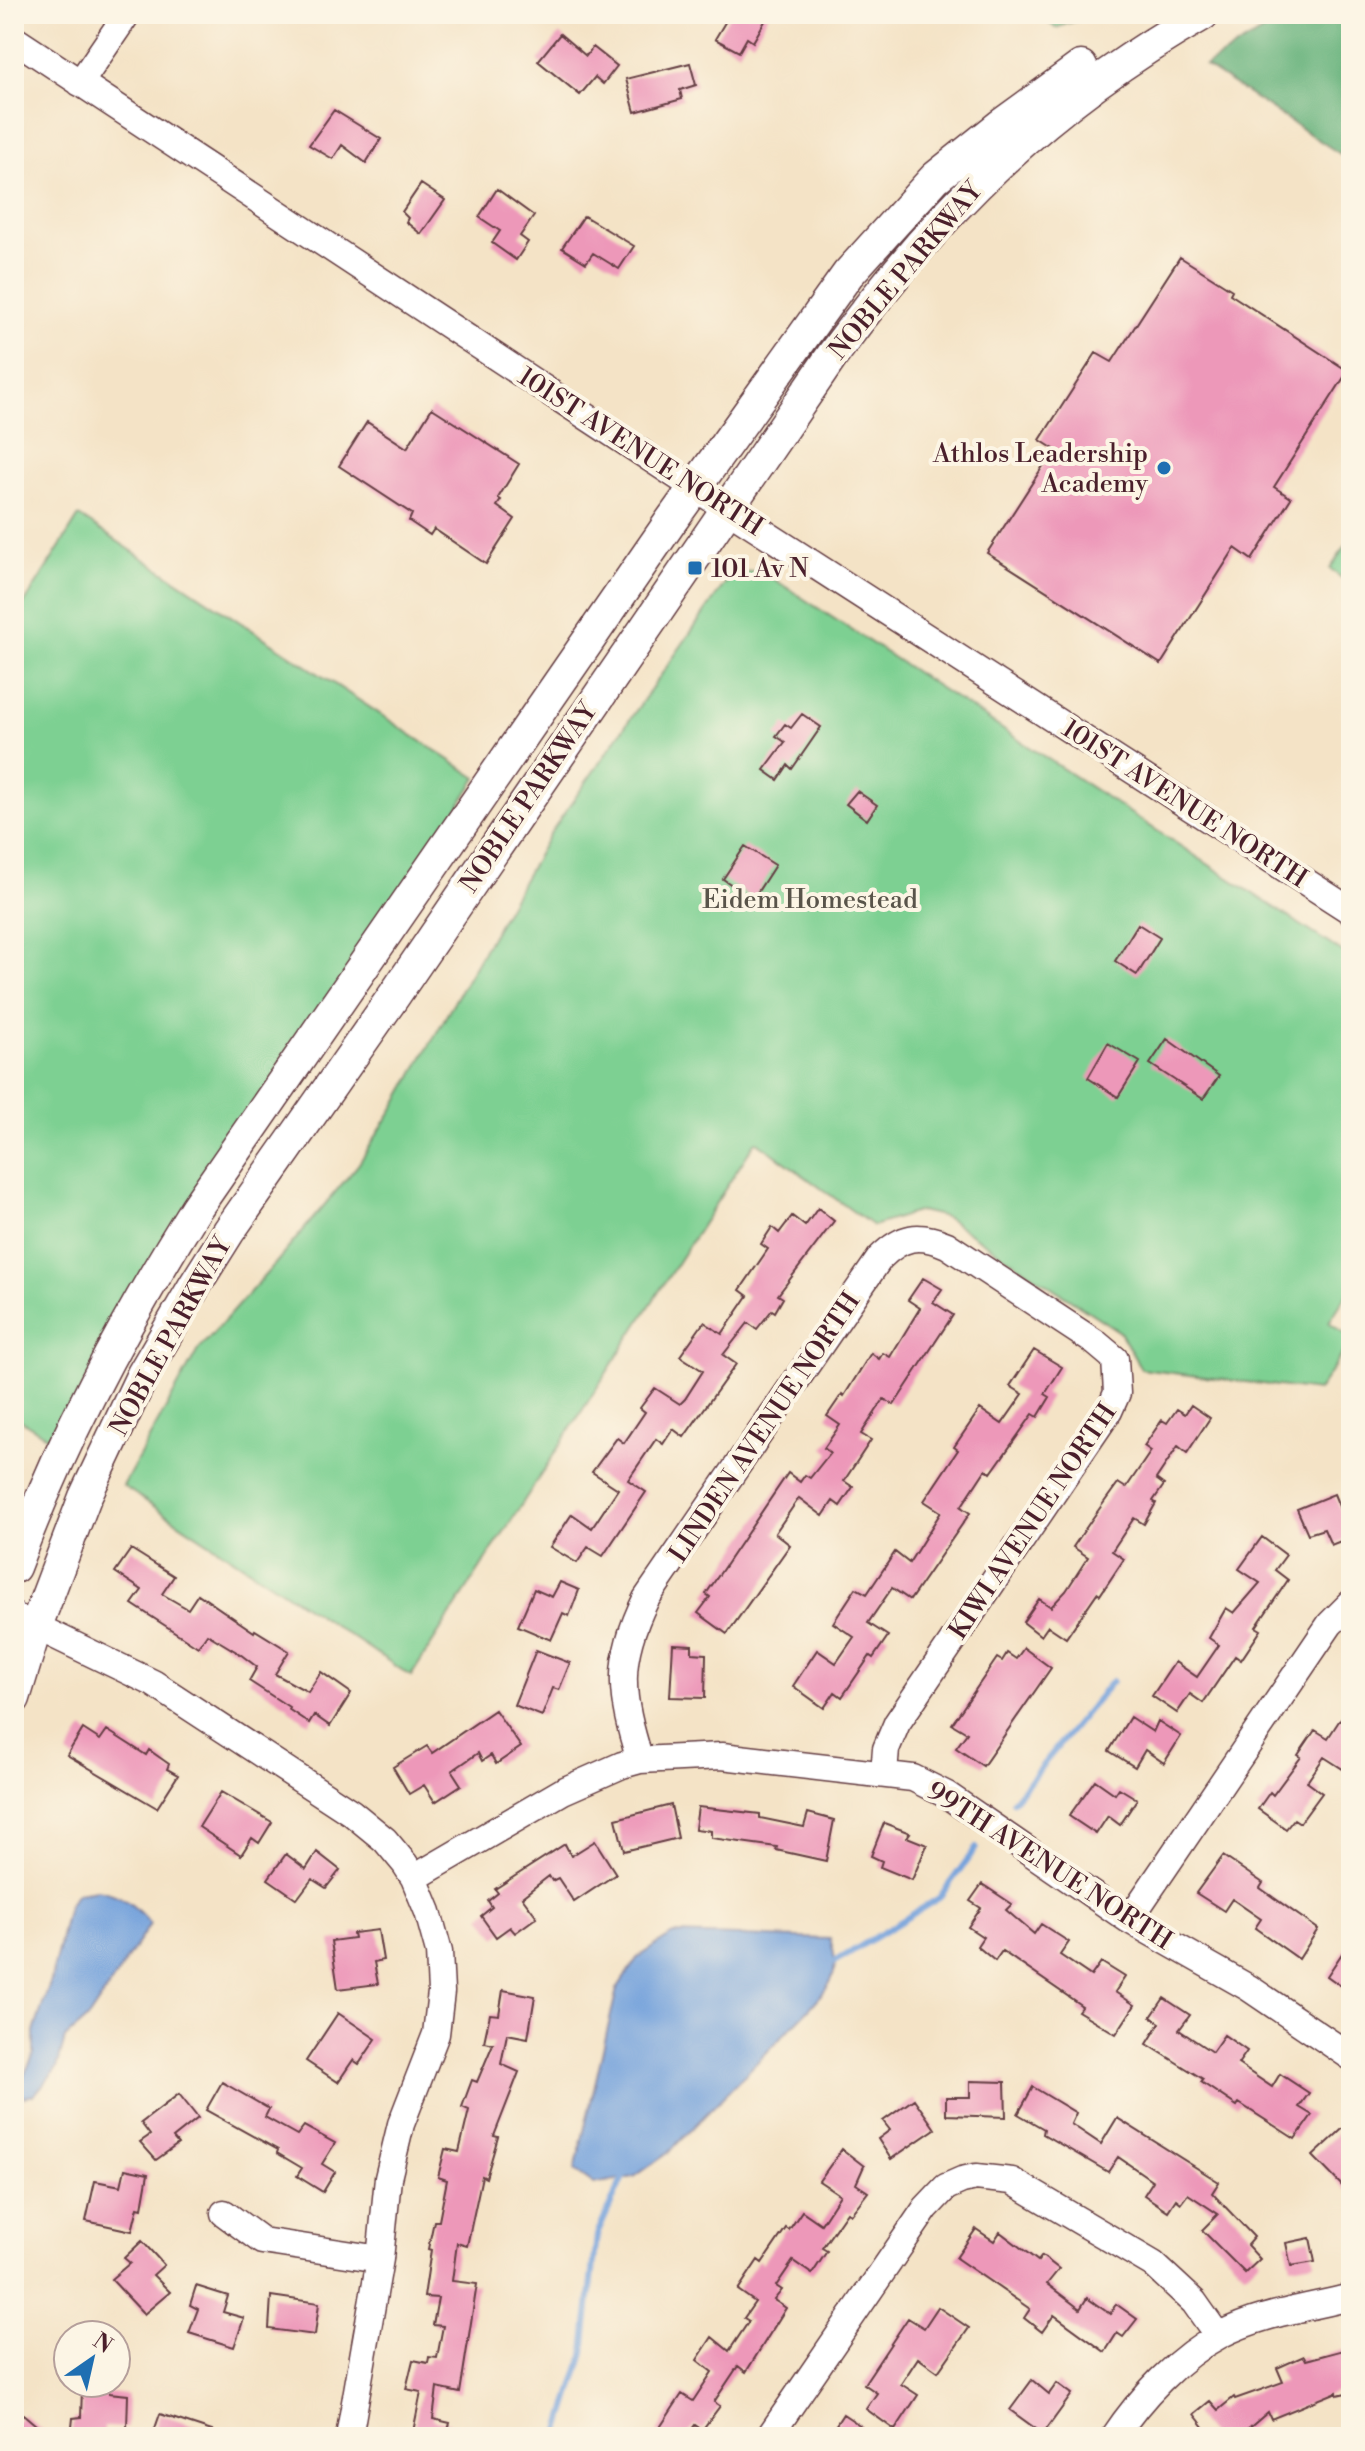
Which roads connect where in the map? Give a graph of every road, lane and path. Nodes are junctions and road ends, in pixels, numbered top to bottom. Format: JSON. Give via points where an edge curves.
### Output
{"nodes":[{"id":1,"x":127,"y":14,"type":"edge"},
{"id":2,"x":1174,"y":14,"type":"edge"},
{"id":3,"x":1203,"y":14,"type":"edge"},
{"id":4,"x":14,"y":39,"type":"edge"},
{"id":5,"x":80,"y":83,"type":"junction"},
{"id":6,"x":695,"y":488,"type":"junction"},
{"id":7,"x":727,"y":508,"type":"junction"},
{"id":8,"x":1351,"y":911,"type":"edge"},
{"id":9,"x":1028,"y":1298,"type":"joint"},
{"id":10,"x":14,"y":1567,"type":"edge"},
{"id":11,"x":1351,"y":1603,"type":"edge"},
{"id":12,"x":25,"y":1621,"type":"edge"},
{"id":13,"x":14,"y":1698,"type":"edge"},
{"id":14,"x":640,"y":1760,"type":"junction"},
{"id":15,"x":884,"y":1773,"type":"junction"},
{"id":16,"x":414,"y":1878,"type":"junction"},
{"id":17,"x":1129,"y":1920,"type":"junction"},
{"id":18,"x":1351,"y":2057,"type":"edge"},
{"id":19,"x":224,"y":2213,"type":"dead end"},
{"id":20,"x":380,"y":2259,"type":"junction"},
{"id":21,"x":1351,"y":2297,"type":"edge"},
{"id":22,"x":1218,"y":2336,"type":"junction"},
{"id":23,"x":349,"y":2437,"type":"edge"},
{"id":24,"x":769,"y":2437,"type":"edge"},
{"id":25,"x":1114,"y":2437,"type":"edge"}],
"edges":[{"from":1,"to":5,"type":"street"},
{"from":2,"to":6,"type":"main road","name":"NOBLE PARKWAY","via":[[1076,70],[935,178],[848,274]]},
{"from":3,"to":7,"type":"main road","name":"NOBLE PARKWAY","via":[[1091,85],[986,173],[863,312]]},
{"from":4,"to":5,"type":"street","name":"101ST AVENUE NORTH"},
{"from":5,"to":6,"type":"street","name":"101ST AVENUE NORTH"},
{"from":6,"to":7,"type":"street","name":"101ST AVENUE NORTH"},
{"from":6,"to":10,"type":"main road","name":"NOBLE PARKWAY","via":[[196,1208],[96,1379]]},
{"from":7,"to":8,"type":"street","name":"101ST AVENUE NORTH"},
{"from":7,"to":12,"type":"main road","name":"NOBLE PARKWAY","via":[[195,1285],[143,1374]]},
{"from":9,"to":14,"type":"street","name":"LINDEN AVENUE NORTH","via":[[929,1238],[893,1244],[880,1258],[634,1622],[622,1674]]},
{"from":9,"to":15,"type":"street","name":"KIWI AVENUE NORTH","via":[[1115,1359],[1117,1393],[897,1723],[886,1749]]},
{"from":11,"to":17,"type":"street","via":[[1330,1624]]},
{"from":12,"to":13,"type":"main road","name":"NOBLE PARKWAY"},
{"from":12,"to":16,"type":"street","via":[[153,1683],[318,1790],[385,1840]]},
{"from":14,"to":15,"type":"street","name":"99TH AVENUE NORTH","via":[[722,1756]]},
{"from":14,"to":16,"type":"street","name":"99TH AVENUE NORTH","via":[[563,1791]]},
{"from":15,"to":17,"type":"street","name":"99TH AVENUE NORTH","via":[[932,1786]]},
{"from":16,"to":20,"type":"street","via":[[439,1952],[441,1992],[436,2034],[401,2124],[388,2178]]},
{"from":17,"to":18,"type":"street","name":"99TH AVENUE NORTH","via":[[1237,1981]]},
{"from":19,"to":20,"type":"street","via":[[262,2241]]},
{"from":20,"to":23,"type":"street"},
{"from":21,"to":22,"type":"street","via":[[1248,2323]]},
{"from":22,"to":24,"type":"street","via":[[1194,2302],[1153,2264],[1012,2181],[962,2180],[946,2187],[926,2208]]},
{"from":22,"to":25,"type":"street","via":[[1148,2392]]}]}
